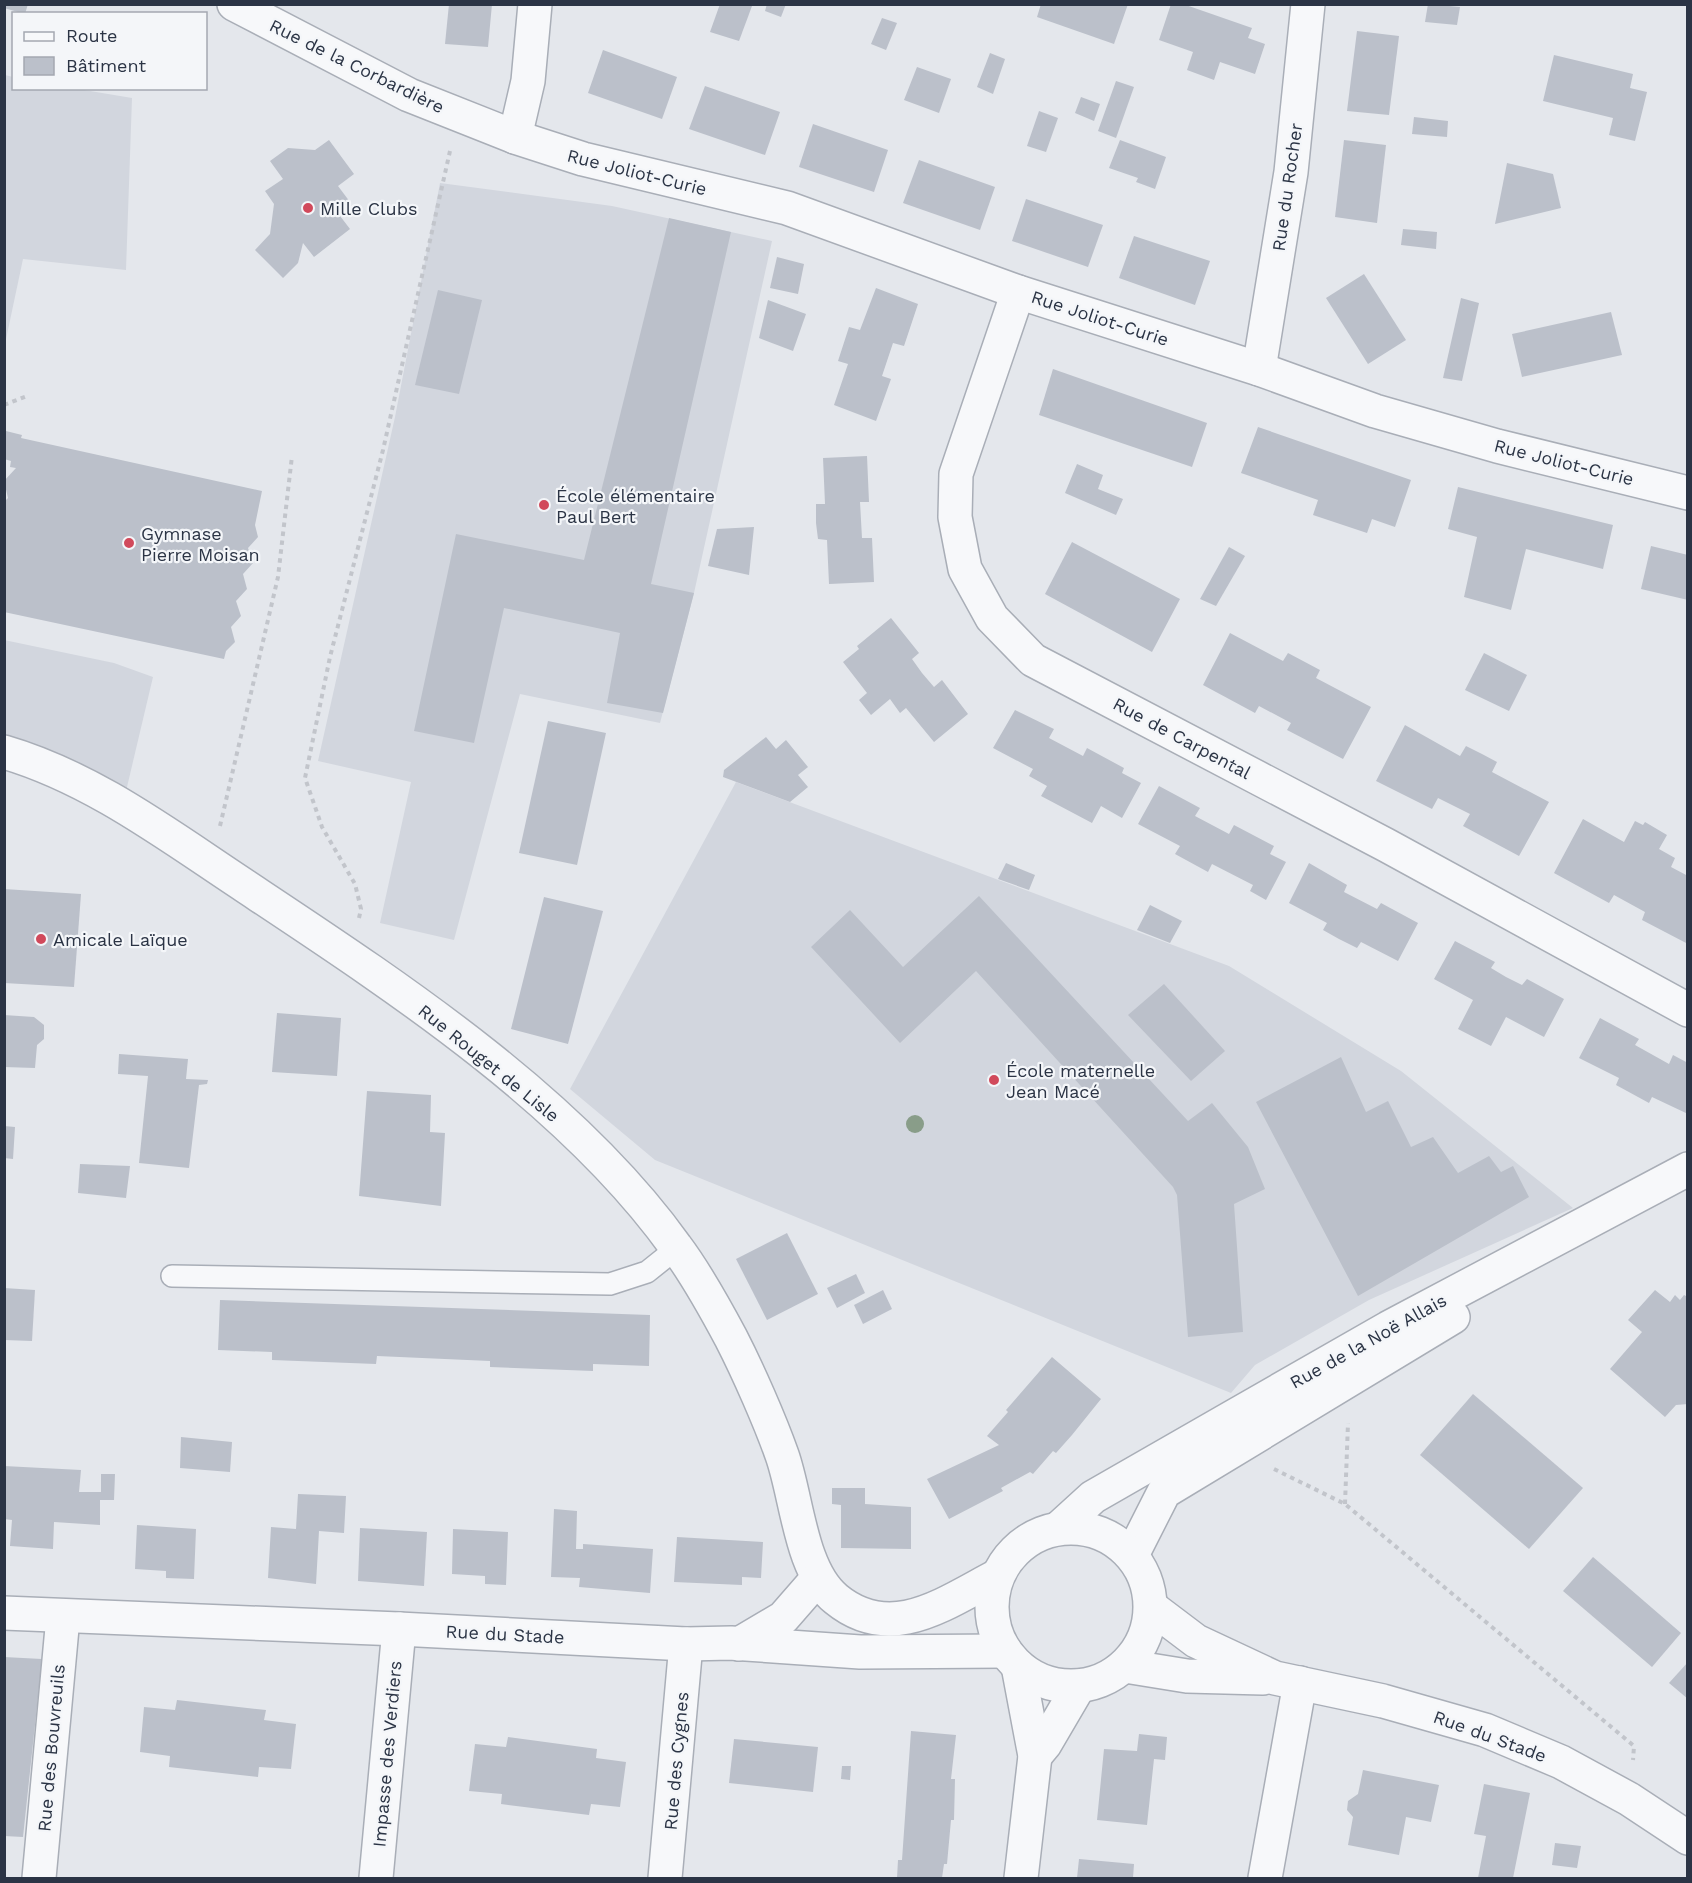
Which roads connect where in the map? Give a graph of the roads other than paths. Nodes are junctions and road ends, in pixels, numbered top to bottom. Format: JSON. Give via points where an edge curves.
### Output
{"nodes":[{"id":1,"x":234,"y":4,"type":"edge"},
{"id":2,"x":535,"y":4,"type":"edge"},
{"id":3,"x":1308,"y":4,"type":"edge"},
{"id":4,"x":515,"y":137,"type":"junction"},
{"id":5,"x":1018,"y":292,"type":"junction"},
{"id":6,"x":1259,"y":369,"type":"junction"},
{"id":7,"x":1688,"y":493,"type":"edge"},
{"id":8,"x":4,"y":752,"type":"edge"},
{"id":9,"x":1687,"y":1009,"type":"edge"},
{"id":10,"x":1688,"y":1169,"type":"edge"},
{"id":11,"x":1688,"y":1175,"type":"edge"},
{"id":12,"x":677,"y":1248,"type":"junction"},
{"id":13,"x":172,"y":1276,"type":"dead end"},
{"id":14,"x":1059,"y":1528,"type":"junction"},
{"id":15,"x":1132,"y":1556,"type":"junction"},
{"id":16,"x":998,"y":1576,"type":"junction"},
{"id":17,"x":817,"y":1579,"type":"junction"},
{"id":18,"x":1151,"y":1607,"type":"junction"},
{"id":19,"x":4,"y":1613,"type":"edge"},
{"id":20,"x":63,"y":1617,"type":"junction"},
{"id":21,"x":399,"y":1629,"type":"junction"},
{"id":22,"x":686,"y":1644,"type":"junction"},
{"id":23,"x":739,"y":1644,"type":"junction"},
{"id":24,"x":1011,"y":1658,"type":"junction"},
{"id":25,"x":1125,"y":1666,"type":"junction"},
{"id":26,"x":1288,"y":1681,"type":"junction"},
{"id":27,"x":1078,"y":1686,"type":"junction"},
{"id":28,"x":1035,"y":1756,"type":"junction"},
{"id":29,"x":1688,"y":1838,"type":"edge"},
{"id":30,"x":39,"y":1878,"type":"edge"},
{"id":31,"x":375,"y":1878,"type":"edge"},
{"id":32,"x":665,"y":1878,"type":"edge"},
{"id":33,"x":1021,"y":1878,"type":"edge"},
{"id":34,"x":1265,"y":1878,"type":"edge"}],
"edges":[{"from":1,"to":4,"type":"street","name":"Rue de la Corbardière","via":[[409,95]]},
{"from":2,"to":4,"type":"street","via":[[528,81]]},
{"from":3,"to":6,"type":"street","name":"Rue du Rocher","via":[[1291,172]]},
{"from":4,"to":5,"type":"street","name":"Rue Joliot-Curie","via":[[583,159],[787,208]]},
{"from":5,"to":6,"type":"street","name":"Rue Joliot-Curie"},
{"from":5,"to":9,"type":"street","name":"Rue de Carpental","via":[[956,474],[955,517],[965,568],[992,618],[1032,660],[1386,845]]},
{"from":6,"to":7,"type":"street","name":"Rue Joliot-Curie","via":[[1375,411]]},
{"from":8,"to":12,"type":"street","name":"Rue Rouget de Lisle","via":[[91,788],[352,957],[528,1090],[608,1166]]},
{"from":10,"to":14,"type":"street","name":"Rue de la Noë Allais","via":[[1388,1328],[1239,1413],[1093,1497]]},
{"from":11,"to":15,"type":"street","name":"Rue de la Noë Allais","via":[[1164,1492]]},
{"from":12,"to":13,"type":"lane","via":[[647,1272],[610,1284]]},
{"from":12,"to":17,"type":"street","name":"Rue Rouget de Lisle","via":[[732,1341],[782,1455]]},
{"from":14,"to":15,"type":"street","via":[[1086,1529],[1111,1538]]},
{"from":14,"to":16,"type":"street","via":[[1026,1542],[1012,1554]]},
{"from":15,"to":18,"type":"street","via":[[1142,1571]]},
{"from":16,"to":17,"type":"street","name":"Rue Rouget de Lisle","via":[[929,1611],[897,1621],[869,1618],[836,1599]]},
{"from":16,"to":24,"type":"street","via":[[992,1602],[994,1628]]},
{"from":17,"to":23,"type":"street","via":[[783,1618]]},
{"from":18,"to":25,"type":"street","via":[[1139,1649]]},
{"from":18,"to":26,"type":"street","name":"Rue du Stade","via":[[1196,1641]]},
{"from":19,"to":20,"type":"street","name":"Rue du Stade"},
{"from":20,"to":21,"type":"street","name":"Rue du Stade"},
{"from":20,"to":30,"type":"street","name":"Rue des Bouvreuils"},
{"from":21,"to":22,"type":"street","name":"Rue du Stade"},
{"from":21,"to":31,"type":"street","name":"Impasse des Verdiers"},
{"from":22,"to":23,"type":"street","name":"Rue du Stade"},
{"from":22,"to":32,"type":"street","name":"Rue des Cygnes"},
{"from":23,"to":24,"type":"street","name":"Rue du Stade"},
{"from":24,"to":27,"type":"street","via":[[1036,1678]]},
{"from":24,"to":28,"type":"street"},
{"from":25,"to":26,"type":"street","name":"Rue du Stade","via":[[1187,1676]]},
{"from":25,"to":27,"type":"street","via":[[1103,1680]]},
{"from":26,"to":29,"type":"street","name":"Rue du Stade","via":[[1383,1701],[1485,1730],[1562,1762]]},
{"from":26,"to":34,"type":"street"},
{"from":27,"to":28,"type":"street"},
{"from":28,"to":33,"type":"street"}]}
